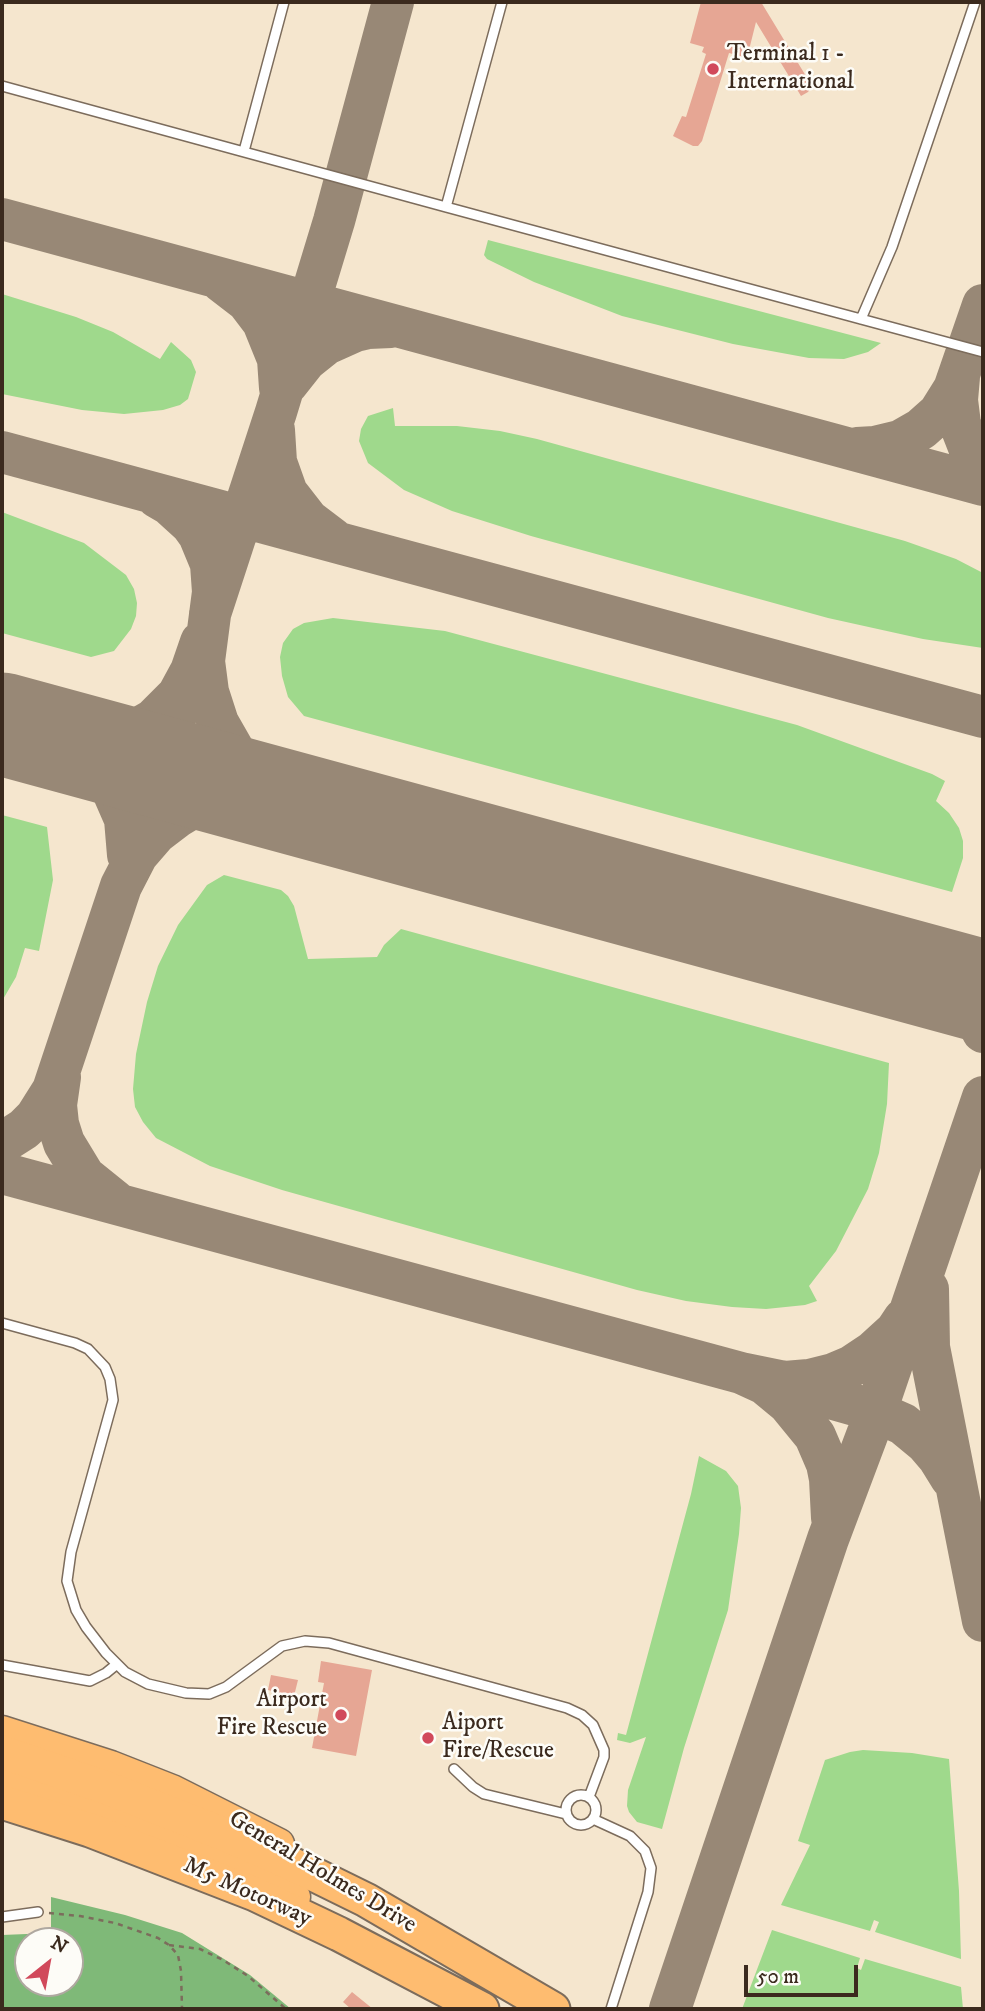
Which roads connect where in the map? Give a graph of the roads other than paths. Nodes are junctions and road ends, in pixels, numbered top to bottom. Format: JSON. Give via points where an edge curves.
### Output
{"nodes":[{"id":1,"x":284,"y":2,"type":"edge"},
{"id":2,"x":502,"y":2,"type":"edge"},
{"id":3,"x":975,"y":2,"type":"edge"},
{"id":4,"x":2,"y":86,"type":"edge"},
{"id":5,"x":244,"y":151,"type":"junction"},
{"id":6,"x":446,"y":207,"type":"junction"},
{"id":7,"x":861,"y":319,"type":"junction"},
{"id":8,"x":983,"y":352,"type":"edge"},
{"id":9,"x":2,"y":1323,"type":"edge"},
{"id":10,"x":117,"y":1664,"type":"junction"},
{"id":11,"x":2,"y":1665,"type":"edge"},
{"id":12,"x":2,"y":1731,"type":"edge"},
{"id":13,"x":2,"y":1752,"type":"edge"},
{"id":14,"x":454,"y":1769,"type":"dead end"},
{"id":15,"x":2,"y":1779,"type":"edge"},
{"id":16,"x":589,"y":1797,"type":"junction"},
{"id":17,"x":2,"y":1801,"type":"edge"},
{"id":18,"x":566,"y":1814,"type":"junction"},
{"id":19,"x":593,"y":1819,"type":"junction"},
{"id":20,"x":366,"y":1900,"type":"junction"},
{"id":21,"x":38,"y":1912,"type":"road end"},
{"id":22,"x":2,"y":1917,"type":"edge"},
{"id":23,"x":482,"y":2009,"type":"edge"},
{"id":24,"x":489,"y":2009,"type":"edge"},
{"id":25,"x":553,"y":2009,"type":"edge"},
{"id":26,"x":611,"y":2009,"type":"edge"}],
"edges":[{"from":1,"to":5,"type":"lane"},
{"from":2,"to":6,"type":"lane"},
{"from":3,"to":7,"type":"lane","via":[[892,247]]},
{"from":4,"to":5,"type":"lane"},
{"from":5,"to":6,"type":"lane"},
{"from":6,"to":7,"type":"lane"},
{"from":7,"to":8,"type":"lane"},
{"from":9,"to":10,"type":"lane","via":[[88,1349],[110,1379],[113,1400],[67,1581],[76,1610]]},
{"from":10,"to":11,"type":"lane","via":[[90,1681]]},
{"from":10,"to":16,"type":"lane","via":[[148,1684],[209,1694],[282,1646],[316,1640],[567,1708],[593,1725],[604,1750]]},
{"from":12,"to":20,"type":"highway","name":"General Holmes Drive","via":[[172,1790],[313,1863]]},
{"from":13,"to":20,"type":"highway","name":"M5 Motorway","via":[[107,1787],[226,1835]]},
{"from":14,"to":18,"type":"lane","via":[[484,1794]]},
{"from":15,"to":24,"type":"highway","name":"General Holmes Drive","via":[[162,1834],[262,1879]]},
{"from":16,"to":18,"type":"lane","via":[[573,1796],[566,1804]]},
{"from":16,"to":19,"type":"lane","via":[[595,1804]]},
{"from":17,"to":23,"type":"highway","name":"M5 Motorway","via":[[255,1894]]},
{"from":18,"to":19,"type":"lane","via":[[576,1825]]},
{"from":19,"to":26,"type":"lane","via":[[630,1836],[645,1851],[651,1868],[648,1892]]},
{"from":20,"to":25,"type":"highway","name":"General Holmes Drive"},
{"from":21,"to":22,"type":"lane"}]}
